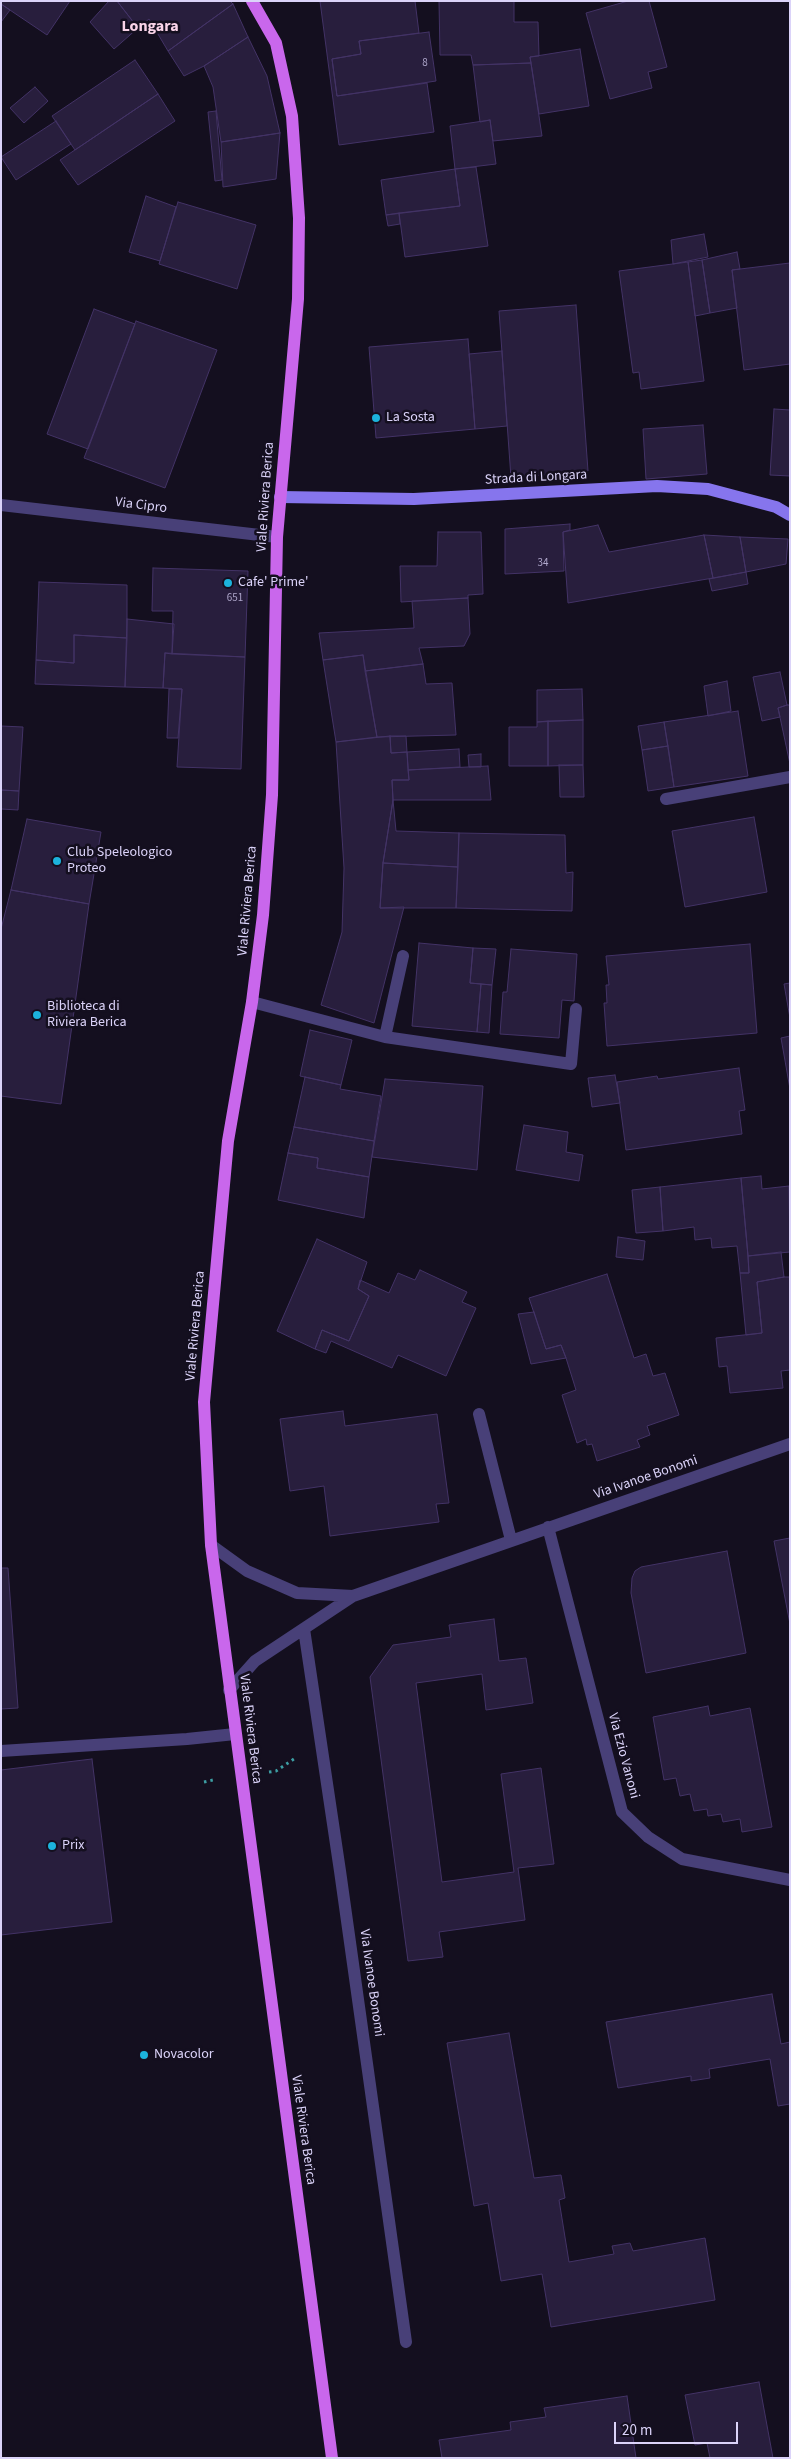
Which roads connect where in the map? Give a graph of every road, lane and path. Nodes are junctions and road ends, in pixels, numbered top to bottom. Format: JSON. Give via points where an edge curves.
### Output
{"nodes":[{"id":1,"x":252,"y":1,"type":"edge"},
{"id":2,"x":280,"y":497,"type":"junction"},
{"id":3,"x":1,"y":505,"type":"edge"},
{"id":4,"x":790,"y":515,"type":"edge"},
{"id":5,"x":276,"y":537,"type":"junction"},
{"id":6,"x":790,"y":777,"type":"edge"},
{"id":7,"x":666,"y":799,"type":"dead end"},
{"id":8,"x":403,"y":956,"type":"dead end"},
{"id":9,"x":252,"y":1002,"type":"junction"},
{"id":10,"x":576,"y":1008,"type":"dead end"},
{"id":11,"x":385,"y":1037,"type":"junction"},
{"id":12,"x":479,"y":1414,"type":"dead end"},
{"id":13,"x":790,"y":1444,"type":"edge"},
{"id":14,"x":548,"y":1527,"type":"junction"},
{"id":15,"x":511,"y":1540,"type":"junction"},
{"id":16,"x":211,"y":1545,"type":"junction"},
{"id":17,"x":353,"y":1596,"type":"junction"},
{"id":18,"x":304,"y":1629,"type":"junction"},
{"id":19,"x":230,"y":1690,"type":"junction"},
{"id":20,"x":235,"y":1734,"type":"junction"},
{"id":21,"x":1,"y":1751,"type":"edge"},
{"id":22,"x":790,"y":1880,"type":"edge"},
{"id":23,"x":406,"y":2342,"type":"dead end"},
{"id":24,"x":332,"y":2458,"type":"edge"}],
"edges":[{"from":1,"to":2,"type":"main road","name":"Viale Riviera Berica","via":[[276,43],[292,116],[299,218],[298,299]]},
{"from":2,"to":4,"type":"main road","name":"Strada di Longara","via":[[414,499],[657,486],[708,489],[776,507]]},
{"from":2,"to":5,"type":"main road","name":"Viale Riviera Berica"},
{"from":3,"to":5,"type":"street","name":"Via Cipro"},
{"from":5,"to":9,"type":"main road","name":"Viale Riviera Berica","via":[[272,795],[263,915]]},
{"from":6,"to":7,"type":"street"},
{"from":8,"to":11,"type":"street"},
{"from":9,"to":11,"type":"street"},
{"from":9,"to":16,"type":"main road","name":"Viale Riviera Berica","via":[[228,1141],[204,1402]]},
{"from":10,"to":11,"type":"street","via":[[571,1064]]},
{"from":12,"to":15,"type":"street"},
{"from":13,"to":14,"type":"street","name":"Via Ivanoe Bonomi"},
{"from":14,"to":15,"type":"street","name":"Via Ivanoe Bonomi"},
{"from":14,"to":22,"type":"street","name":"Via Ezio Vanoni","via":[[622,1812],[648,1837],[682,1859]]},
{"from":15,"to":17,"type":"street","name":"Via Ivanoe Bonomi"},
{"from":16,"to":17,"type":"street","name":"Via Ivanoe Bonomi","via":[[247,1571],[297,1593]]},
{"from":16,"to":19,"type":"main road","name":"Viale Riviera Berica"},
{"from":17,"to":18,"type":"street","name":"Via Ivanoe Bonomi"},
{"from":18,"to":19,"type":"street","name":"Via Ivanoe Bonomi","via":[[255,1661]]},
{"from":18,"to":23,"type":"street","name":"Via Ivanoe Bonomi"},
{"from":19,"to":20,"type":"main road","name":"Viale Riviera Berica"},
{"from":20,"to":21,"type":"street","via":[[187,1740]]},
{"from":20,"to":24,"type":"main road","name":"Viale Riviera Berica"}]}
